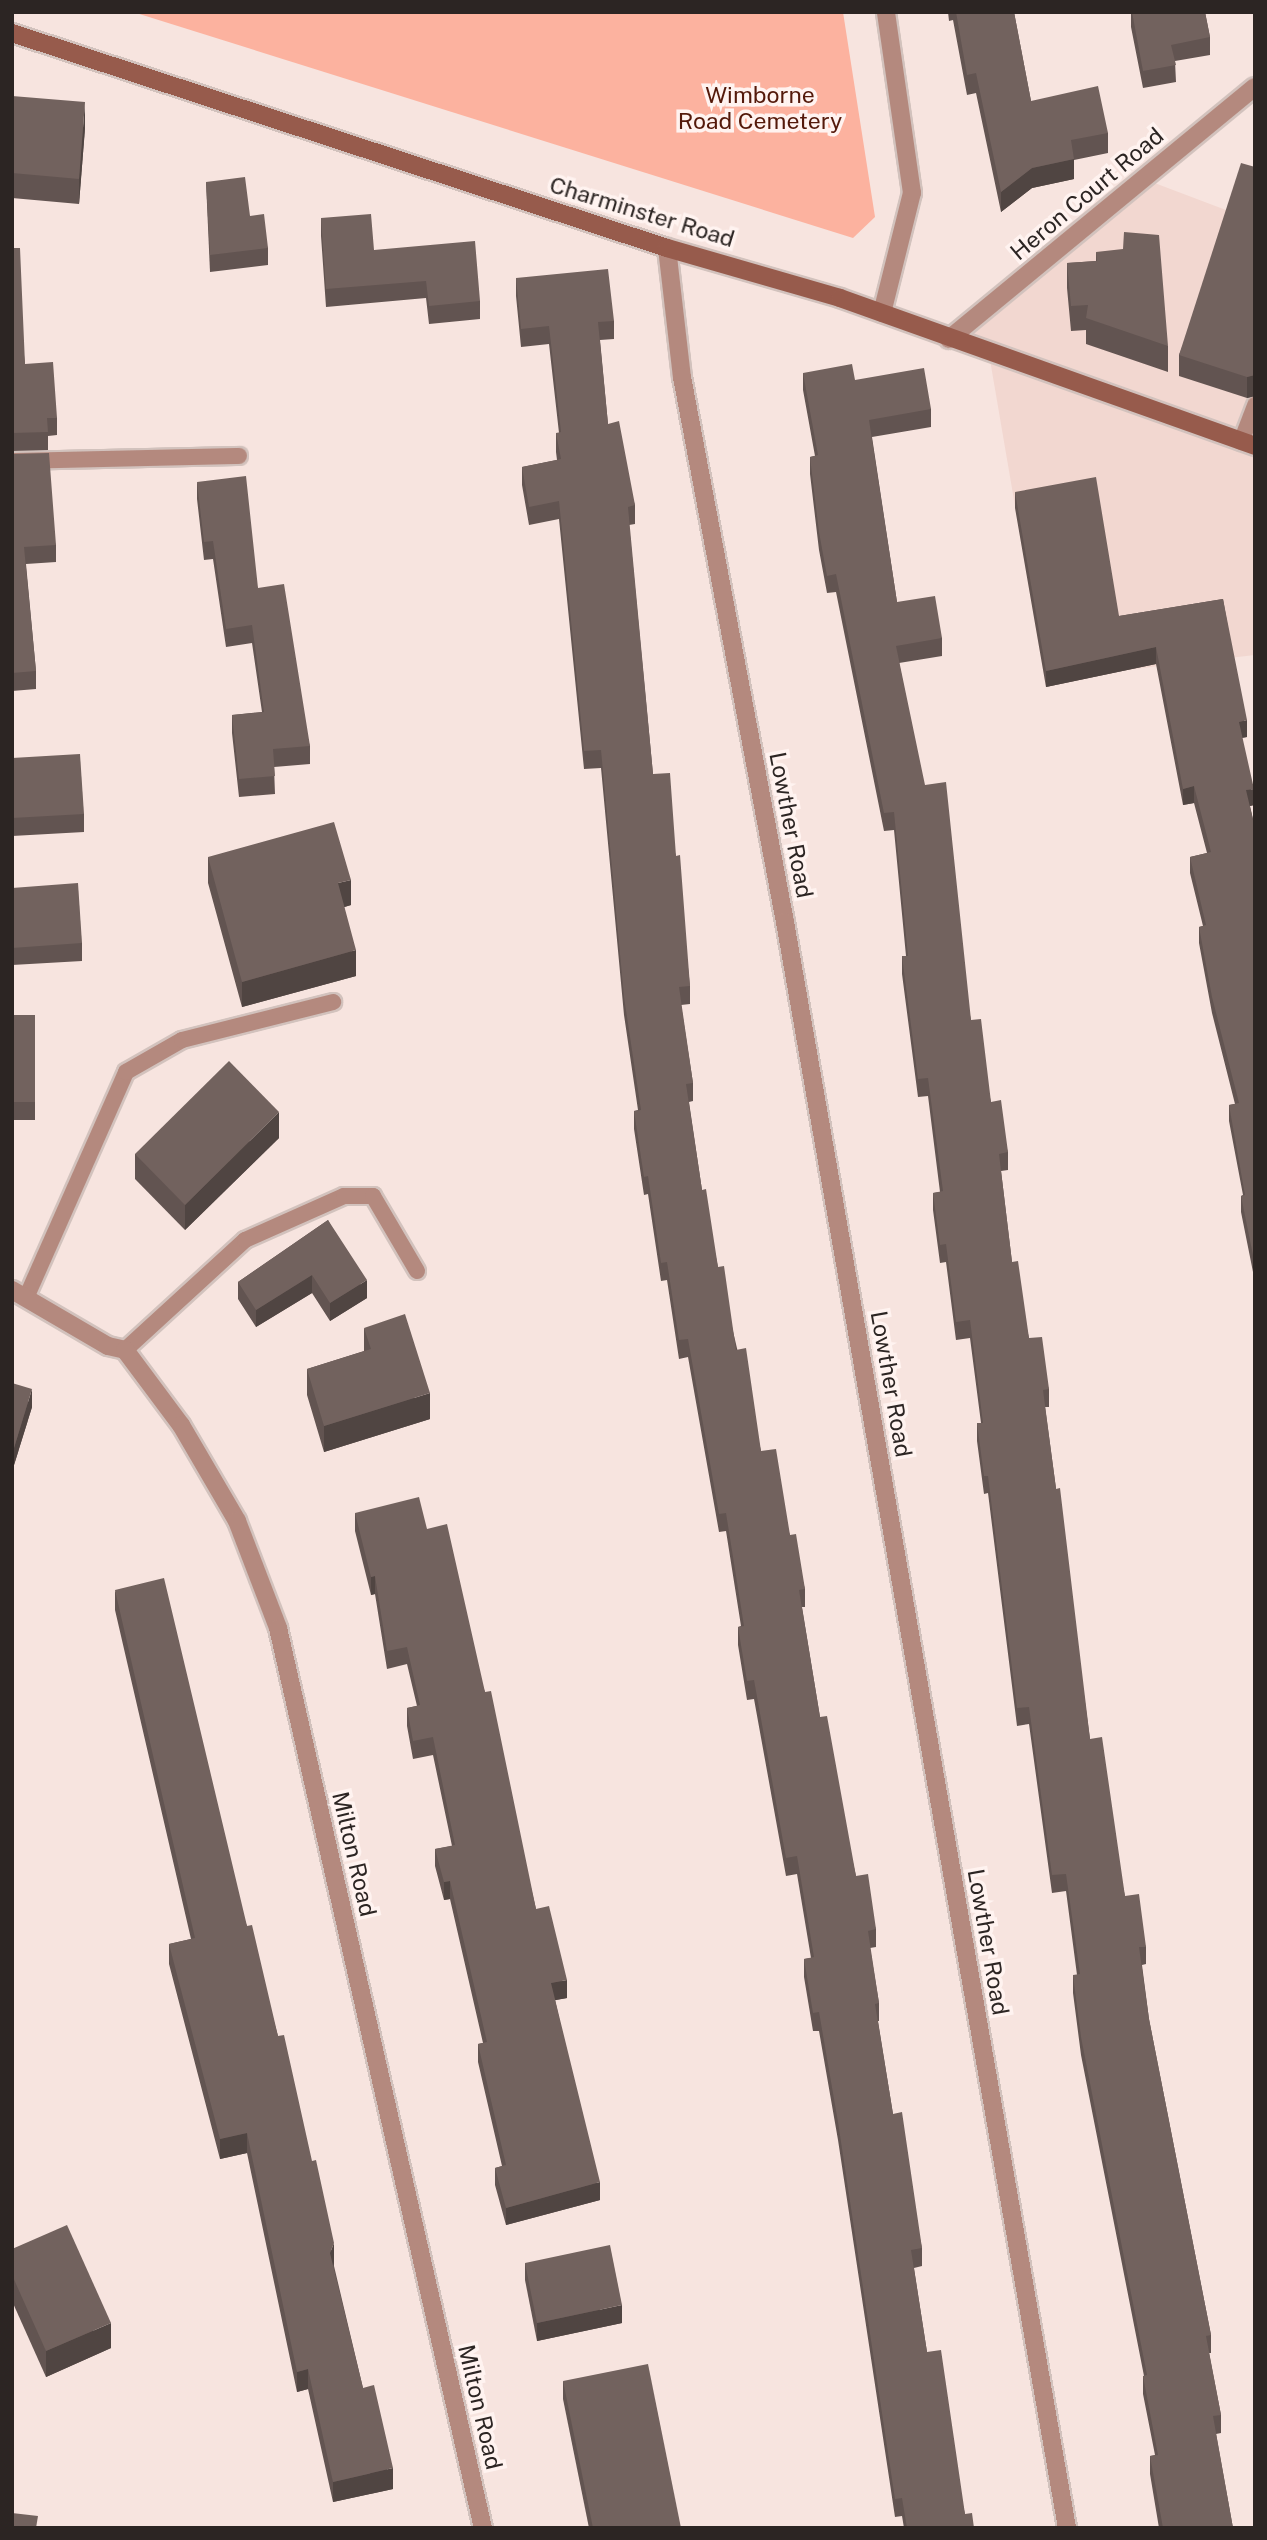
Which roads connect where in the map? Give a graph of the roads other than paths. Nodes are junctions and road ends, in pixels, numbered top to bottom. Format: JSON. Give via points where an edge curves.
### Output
{"nodes":[{"id":1,"x":886,"y":12,"type":"edge"},
{"id":2,"x":12,"y":33,"type":"edge"},
{"id":3,"x":1255,"y":86,"type":"edge"},
{"id":4,"x":667,"y":248,"type":"junction"},
{"id":5,"x":882,"y":313,"type":"junction"},
{"id":6,"x":950,"y":339,"type":"junction"},
{"id":7,"x":1255,"y":405,"type":"edge"},
{"id":8,"x":1248,"y":444,"type":"edge"},
{"id":9,"x":240,"y":456,"type":"dead end"},
{"id":10,"x":12,"y":461,"type":"edge"},
{"id":11,"x":333,"y":1002,"type":"dead end"},
{"id":12,"x":417,"y":1271,"type":"dead end"},
{"id":13,"x":19,"y":1294,"type":"edge"},
{"id":14,"x":125,"y":1350,"type":"junction"},
{"id":15,"x":483,"y":2528,"type":"edge"},
{"id":16,"x":1067,"y":2528,"type":"edge"}],
"edges":[{"from":1,"to":5,"type":"street","via":[[912,193]]},
{"from":2,"to":4,"type":"main road","name":"Charminster Road"},
{"from":3,"to":6,"type":"street","name":"Heron Court Road"},
{"from":4,"to":5,"type":"main road","name":"Charminster Road"},
{"from":4,"to":16,"type":"street","name":"Lowther Road","via":[[682,377],[785,922]]},
{"from":5,"to":6,"type":"main road","name":"Charminster Road"},
{"from":6,"to":8,"type":"main road","name":"Charminster Road"},
{"from":7,"to":8,"type":"lane"},
{"from":9,"to":10,"type":"lane"},
{"from":11,"to":13,"type":"lane","via":[[181,1040],[126,1072]]},
{"from":12,"to":14,"type":"lane","via":[[373,1196],[344,1196],[245,1240]]},
{"from":13,"to":14,"type":"street","via":[[108,1346]]},
{"from":14,"to":15,"type":"street","name":"Milton Road","via":[[181,1425],[237,1521],[278,1629]]}]}
